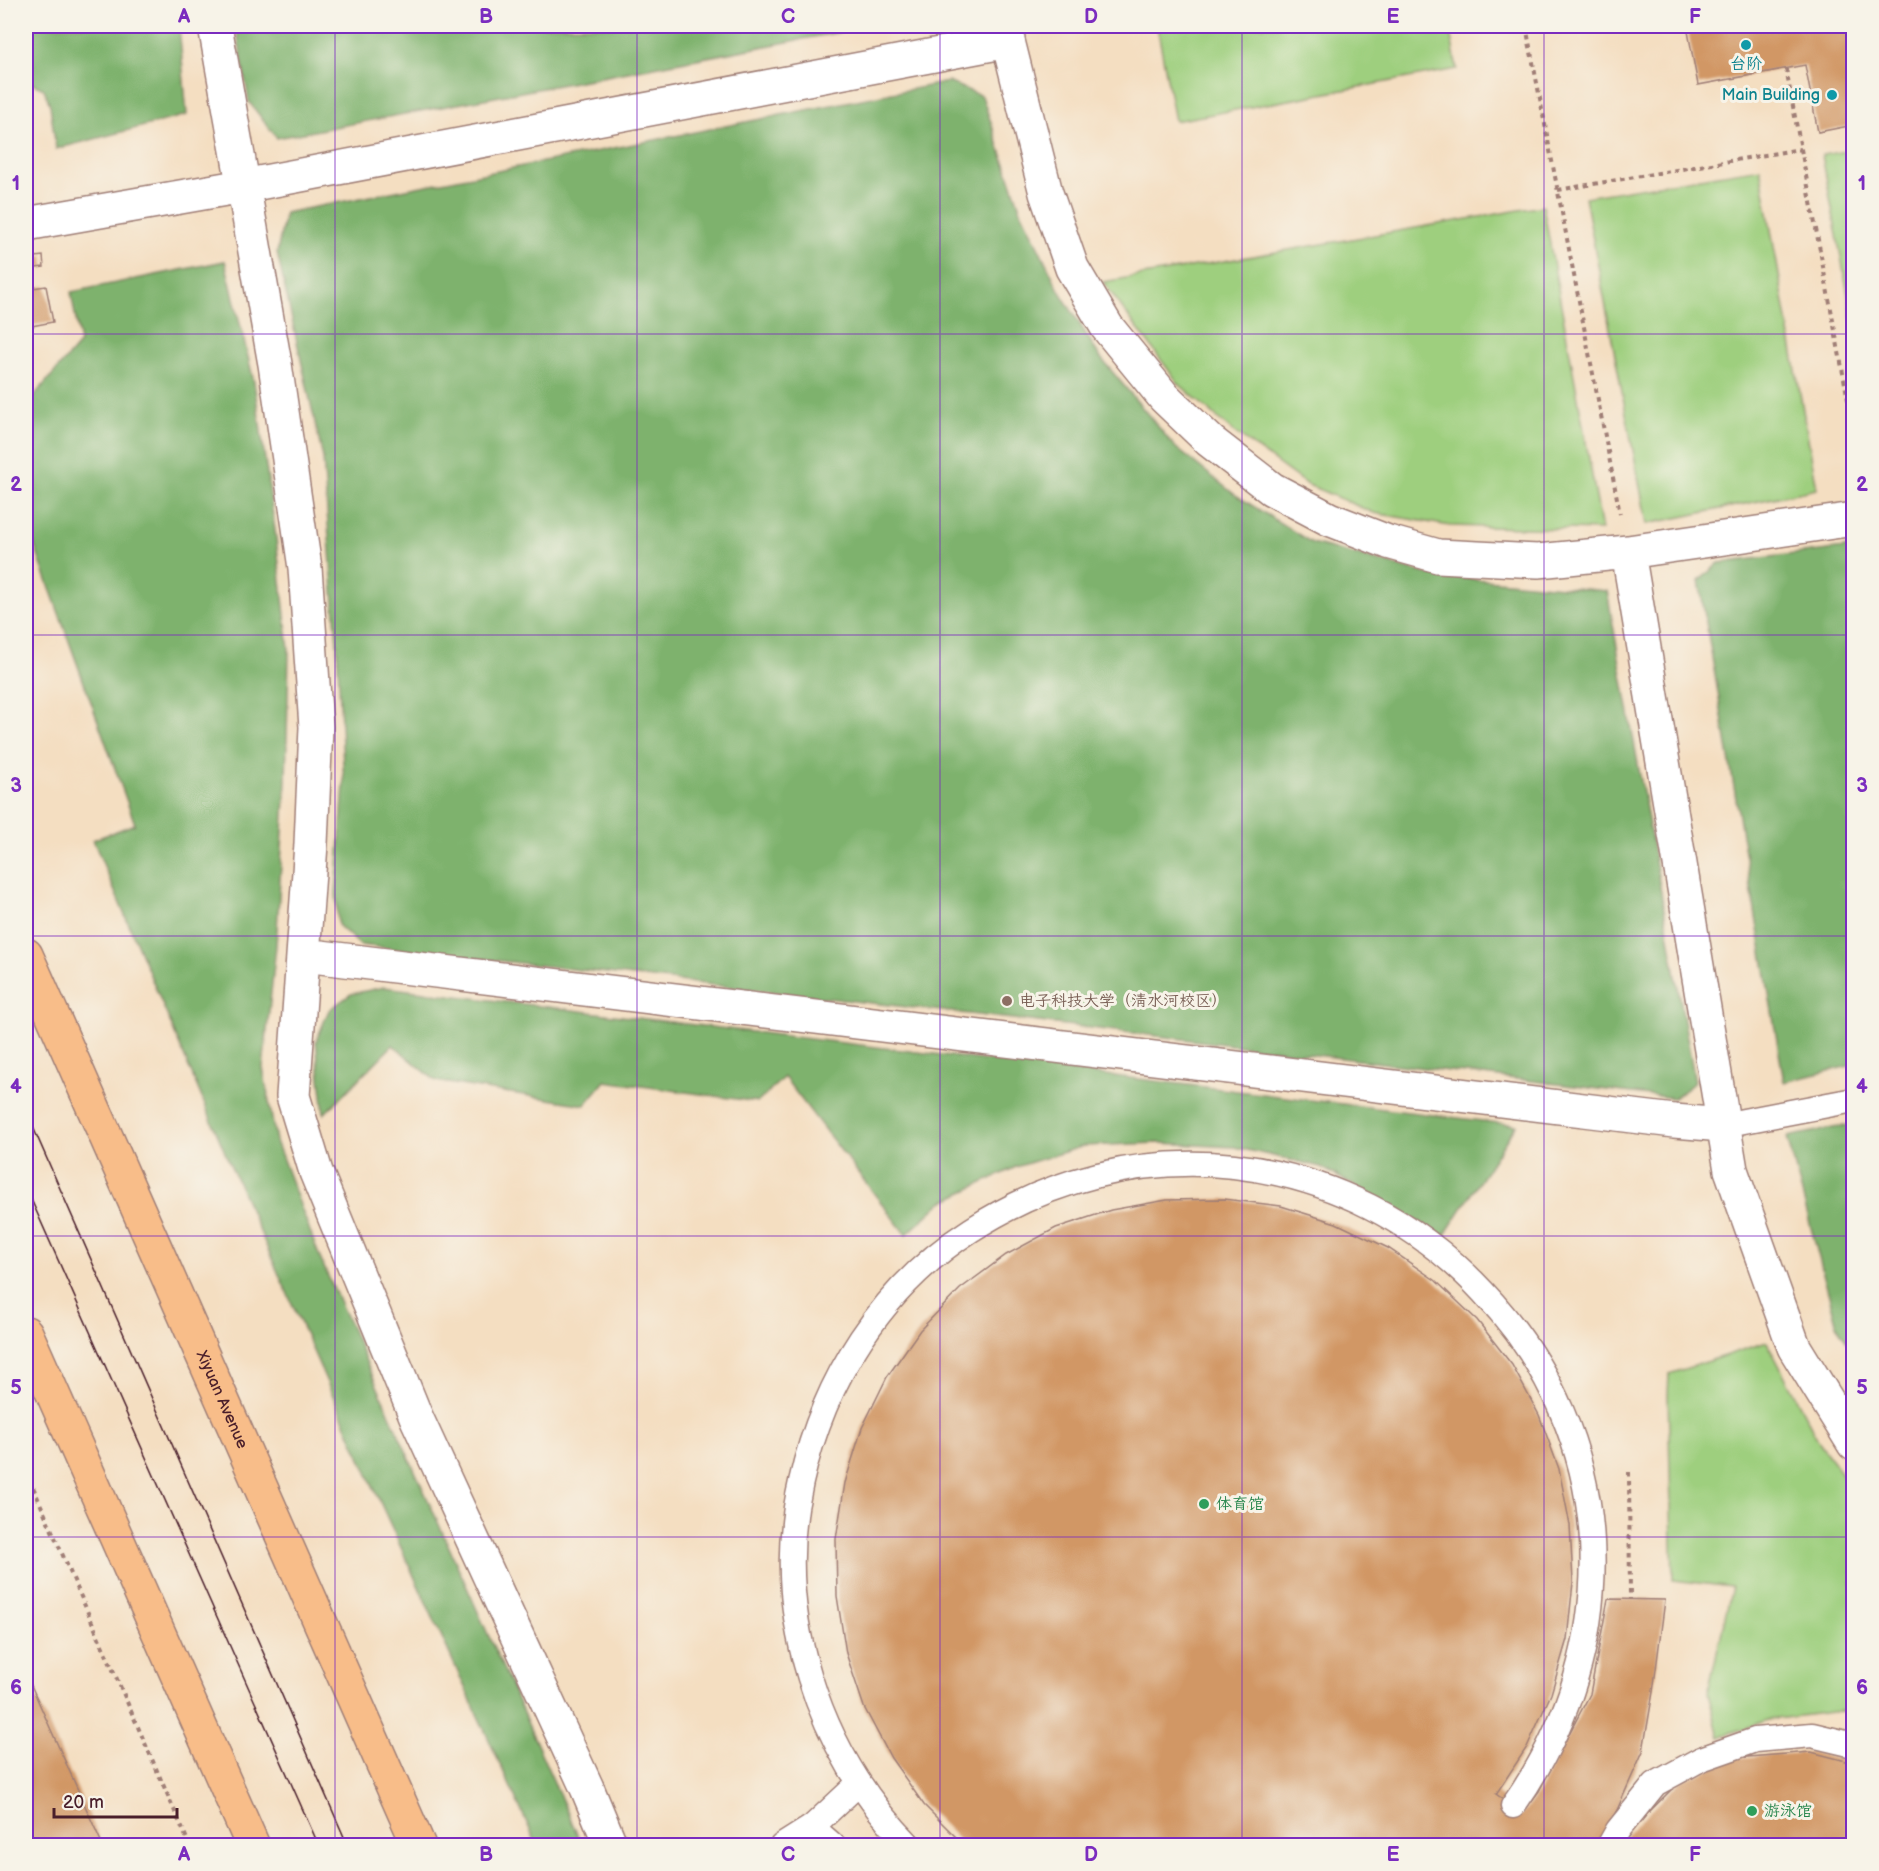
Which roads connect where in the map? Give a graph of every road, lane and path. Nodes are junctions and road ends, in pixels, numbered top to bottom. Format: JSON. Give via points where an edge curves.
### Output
{"nodes":[{"id":1,"x":214,"y":26,"type":"edge"},
{"id":2,"x":1526,"y":26,"type":"edge"},
{"id":3,"x":1008,"y":33,"type":"edge"},
{"id":4,"x":1786,"y":69,"type":"dead end"},
{"id":5,"x":1801,"y":149,"type":"junction"},
{"id":6,"x":243,"y":186,"type":"junction"},
{"id":7,"x":1558,"y":190,"type":"junction"},
{"id":8,"x":26,"y":224,"type":"edge"},
{"id":9,"x":1854,"y":432,"type":"edge"},
{"id":10,"x":1854,"y":519,"type":"edge"},
{"id":11,"x":1628,"y":552,"type":"junction"},
{"id":12,"x":26,"y":955,"type":"edge"},
{"id":13,"x":304,"y":955,"type":"junction"},
{"id":14,"x":1854,"y":1100,"type":"edge"},
{"id":15,"x":1723,"y":1125,"type":"junction"},
{"id":16,"x":26,"y":1333,"type":"edge"},
{"id":17,"x":1854,"y":1444,"type":"edge"},
{"id":18,"x":26,"y":1471,"type":"edge"},
{"id":19,"x":1629,"y":1472,"type":"dead end"},
{"id":20,"x":1630,"y":1599,"type":"dead end"},
{"id":21,"x":1854,"y":1745,"type":"edge"},
{"id":22,"x":859,"y":1784,"type":"junction"},
{"id":23,"x":1513,"y":1806,"type":"dead end"},
{"id":24,"x":819,"y":1836,"type":"edge"},
{"id":25,"x":1606,"y":1842,"type":"edge"},
{"id":26,"x":190,"y":1845,"type":"edge"},
{"id":27,"x":253,"y":1845,"type":"edge"},
{"id":28,"x":419,"y":1845,"type":"edge"},
{"id":29,"x":611,"y":1845,"type":"edge"},
{"id":30,"x":782,"y":1845,"type":"edge"},
{"id":31,"x":834,"y":1845,"type":"edge"},
{"id":32,"x":910,"y":1845,"type":"edge"}],
"edges":[{"from":1,"to":6,"type":"street"},
{"from":2,"to":7,"type":"path"},
{"from":3,"to":6,"type":"street"},
{"from":3,"to":11,"type":"street","via":[[1046,193],[1072,268],[1107,327],[1164,397],[1210,441],[1272,489],[1329,519],[1438,556],[1538,561]]},
{"from":4,"to":5,"type":"path"},
{"from":5,"to":7,"type":"path"},
{"from":5,"to":9,"type":"path"},
{"from":6,"to":8,"type":"street"},
{"from":6,"to":13,"type":"street","via":[[275,364],[305,568],[316,727]]},
{"from":7,"to":11,"type":"path"},
{"from":10,"to":11,"type":"street"},
{"from":11,"to":15,"type":"street"},
{"from":12,"to":28,"type":"main road","name":"Xiyuan Avenue"},
{"from":13,"to":15,"type":"street"},
{"from":13,"to":29,"type":"street","via":[[293,1096],[315,1172],[417,1419]]},
{"from":14,"to":15,"type":"lane"},
{"from":15,"to":17,"type":"street","via":[[1731,1170],[1794,1347]]},
{"from":16,"to":27,"type":"main road"},
{"from":18,"to":26,"type":"path"},
{"from":19,"to":20,"type":"path"},
{"from":21,"to":25,"type":"lane","via":[[1812,1735],[1755,1740],[1701,1759],[1655,1784]]},
{"from":22,"to":23,"type":"lane","via":[[822,1714],[804,1660],[794,1604],[792,1564],[798,1492],[814,1433],[837,1376],[870,1324],[921,1268],[995,1215],[1078,1179],[1168,1164],[1214,1164],[1260,1169],[1304,1180],[1388,1215],[1426,1239],[1505,1315],[1542,1368],[1558,1402],[1572,1436],[1590,1509],[1593,1583],[1573,1693],[1534,1787]]},
{"from":22,"to":24,"type":"lane"},
{"from":22,"to":32,"type":"lane"},
{"from":24,"to":30,"type":"lane"},
{"from":24,"to":31,"type":"lane"}]}
